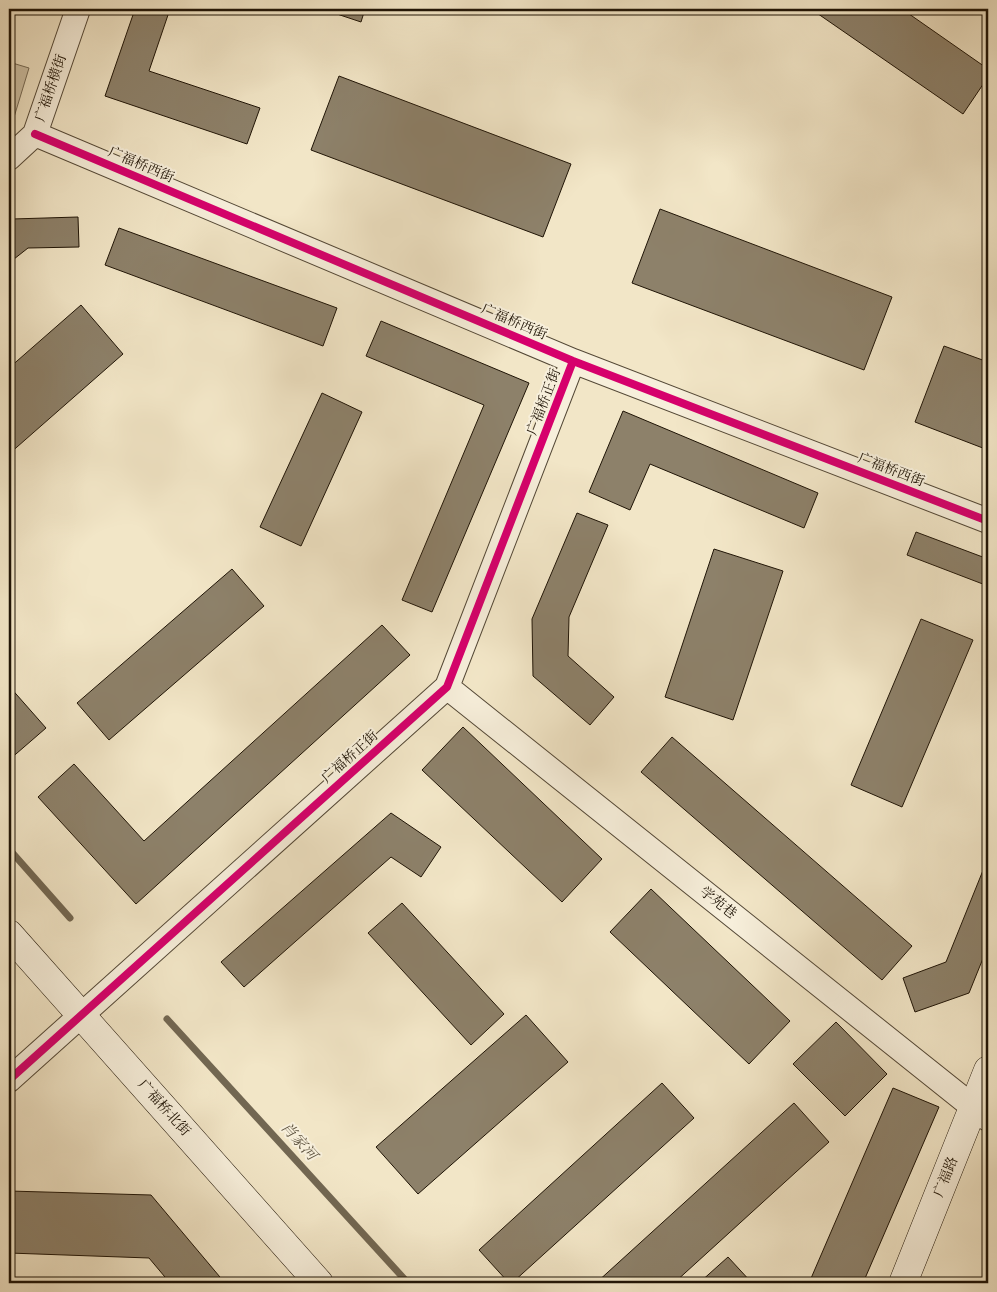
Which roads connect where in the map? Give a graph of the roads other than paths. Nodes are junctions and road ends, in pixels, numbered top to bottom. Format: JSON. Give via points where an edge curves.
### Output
{"nodes":[{"id":1,"x":78,"y":9,"type":"edge"},
{"id":2,"x":35,"y":134,"type":"junction"},
{"id":3,"x":9,"y":158,"type":"edge"},
{"id":4,"x":573,"y":361,"type":"junction"},
{"id":5,"x":988,"y":521,"type":"edge"},
{"id":6,"x":447,"y":687,"type":"junction"},
{"id":7,"x":9,"y":934,"type":"edge"},
{"id":8,"x":82,"y":1015,"type":"junction"},
{"id":9,"x":988,"y":1070,"type":"edge"},
{"id":10,"x":9,"y":1080,"type":"edge"},
{"id":11,"x":981,"y":1113,"type":"edge"},
{"id":12,"x":319,"y":1283,"type":"edge"},
{"id":13,"x":903,"y":1283,"type":"edge"}],
"edges":[{"from":1,"to":2,"type":"street","name":"广福桥横街"},
{"from":2,"to":3,"type":"street","name":"广福桥横街"},
{"from":2,"to":4,"type":"street","name":"广福桥西街"},
{"from":4,"to":5,"type":"street","name":"广福桥西街"},
{"from":4,"to":6,"type":"street","name":"广福桥正街"},
{"from":6,"to":8,"type":"street","name":"广福桥正街"},
{"from":6,"to":11,"type":"street","name":"学苑巷"},
{"from":7,"to":8,"type":"main road","name":"广福桥北街"},
{"from":8,"to":10,"type":"street","name":"广福桥正街"},
{"from":8,"to":12,"type":"main road","name":"广福桥北街"},
{"from":9,"to":11,"type":"main road","name":"广福路"},
{"from":11,"to":13,"type":"main road","name":"广福路"}]}
